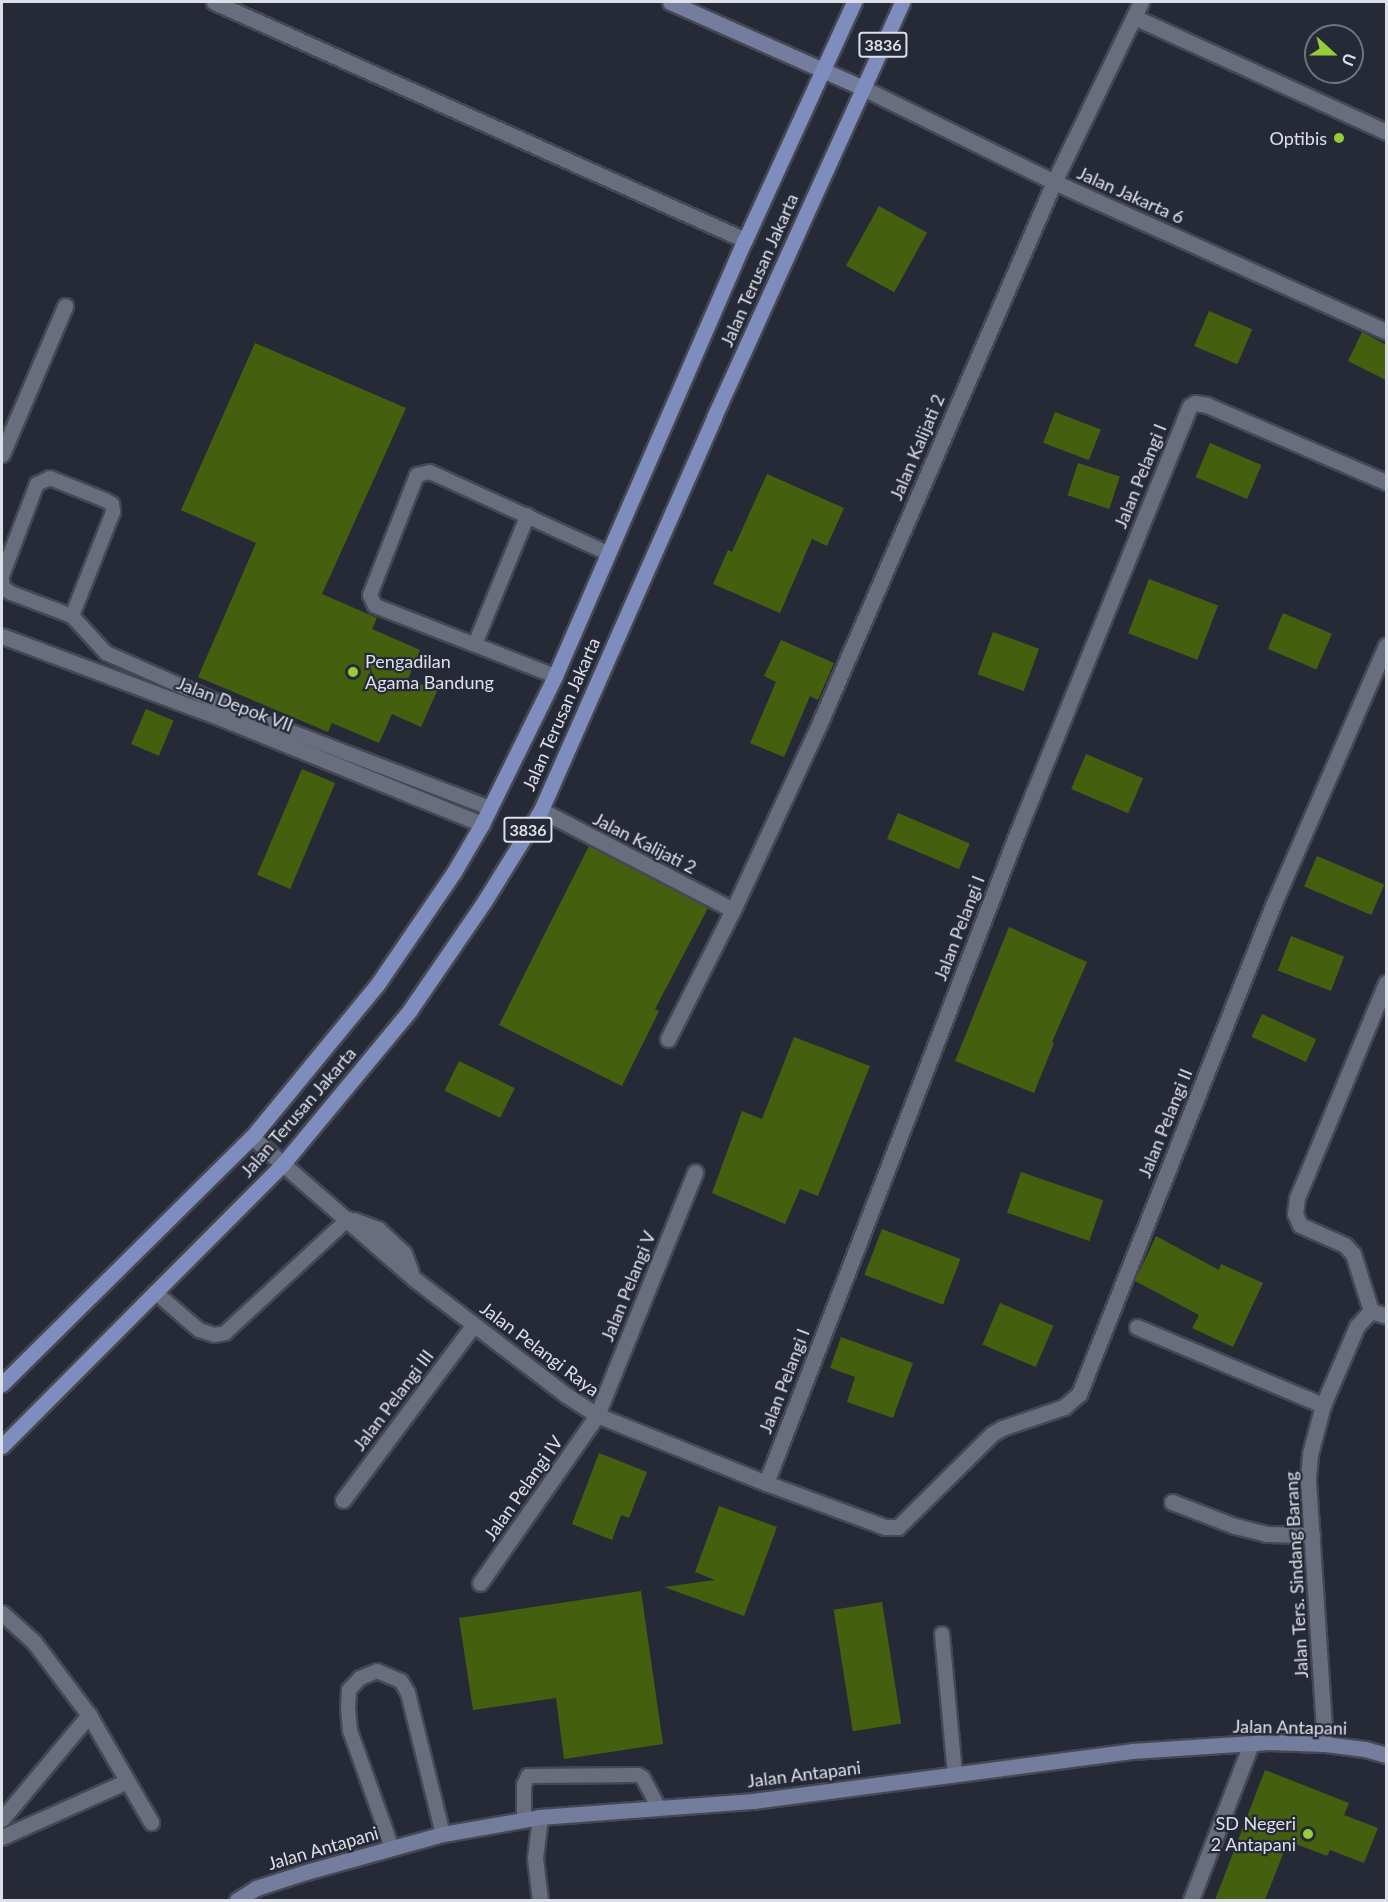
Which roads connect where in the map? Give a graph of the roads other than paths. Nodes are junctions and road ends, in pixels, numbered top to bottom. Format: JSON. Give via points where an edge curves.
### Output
{"nodes":[{"id":1,"x":214,"y":2,"type":"edge"},
{"id":2,"x":670,"y":2,"type":"edge"},
{"id":3,"x":854,"y":2,"type":"edge"},
{"id":4,"x":902,"y":2,"type":"edge"},
{"id":5,"x":1141,"y":2,"type":"edge"},
{"id":6,"x":1134,"y":17,"type":"junction"},
{"id":7,"x":822,"y":72,"type":"junction"},
{"id":8,"x":863,"y":88,"type":"junction"},
{"id":9,"x":1386,"y":132,"type":"edge"},
{"id":10,"x":1054,"y":182,"type":"junction"},
{"id":11,"x":745,"y":240,"type":"junction"},
{"id":12,"x":65,"y":306,"type":"dead end"},
{"id":13,"x":1386,"y":332,"type":"edge"},
{"id":14,"x":2,"y":454,"type":"edge"},
{"id":15,"x":1386,"y":482,"type":"edge"},
{"id":16,"x":528,"y":515,"type":"junction"},
{"id":17,"x":608,"y":553,"type":"junction"},
{"id":18,"x":2,"y":578,"type":"edge"},
{"id":19,"x":72,"y":616,"type":"junction"},
{"id":20,"x":2,"y":636,"type":"edge"},
{"id":21,"x":476,"y":644,"type":"junction"},
{"id":22,"x":1386,"y":645,"type":"edge"},
{"id":23,"x":555,"y":676,"type":"junction"},
{"id":24,"x":490,"y":808,"type":"junction"},
{"id":25,"x":541,"y":810,"type":"junction"},
{"id":26,"x":482,"y":824,"type":"junction"},
{"id":27,"x":733,"y":910,"type":"junction"},
{"id":28,"x":1386,"y":983,"type":"edge"},
{"id":29,"x":668,"y":1039,"type":"dead end"},
{"id":30,"x":252,"y":1137,"type":"junction"},
{"id":31,"x":282,"y":1166,"type":"junction"},
{"id":32,"x":695,"y":1172,"type":"dead end"},
{"id":33,"x":348,"y":1219,"type":"junction"},
{"id":34,"x":155,"y":1292,"type":"junction"},
{"id":35,"x":1371,"y":1311,"type":"junction"},
{"id":36,"x":1386,"y":1316,"type":"edge"},
{"id":37,"x":474,"y":1324,"type":"junction"},
{"id":38,"x":1137,"y":1327,"type":"dead end"},
{"id":39,"x":2,"y":1384,"type":"edge"},
{"id":40,"x":1323,"y":1406,"type":"junction"},
{"id":41,"x":597,"y":1415,"type":"junction"},
{"id":42,"x":2,"y":1446,"type":"edge"},
{"id":43,"x":766,"y":1483,"type":"junction"},
{"id":44,"x":343,"y":1500,"type":"dead end"},
{"id":45,"x":1172,"y":1502,"type":"dead end"},
{"id":46,"x":885,"y":1527,"type":"joint"},
{"id":47,"x":1312,"y":1535,"type":"junction"},
{"id":48,"x":480,"y":1583,"type":"dead end"},
{"id":49,"x":2,"y":1613,"type":"edge"},
{"id":50,"x":942,"y":1634,"type":"dead end"},
{"id":51,"x":89,"y":1715,"type":"junction"},
{"id":52,"x":1325,"y":1743,"type":"junction"},
{"id":53,"x":1251,"y":1744,"type":"junction"},
{"id":54,"x":1386,"y":1755,"type":"edge"},
{"id":55,"x":955,"y":1774,"type":"junction"},
{"id":56,"x":127,"y":1781,"type":"junction"},
{"id":57,"x":659,"y":1808,"type":"junction"},
{"id":58,"x":540,"y":1816,"type":"junction"},
{"id":59,"x":2,"y":1819,"type":"edge"},
{"id":60,"x":524,"y":1819,"type":"junction"},
{"id":61,"x":151,"y":1822,"type":"dead end"},
{"id":62,"x":443,"y":1834,"type":"junction"},
{"id":63,"x":2,"y":1837,"type":"edge"},
{"id":64,"x":392,"y":1848,"type":"junction"},
{"id":65,"x":237,"y":1900,"type":"edge"},
{"id":66,"x":540,"y":1900,"type":"edge"},
{"id":67,"x":1191,"y":1900,"type":"edge"}],
"edges":[{"from":1,"to":11,"type":"street"},
{"from":2,"to":7,"type":"street"},
{"from":3,"to":7,"type":"main road","name":"Jalan Terusan Jakarta","number":"3836"},
{"from":4,"to":8,"type":"main road","name":"Jalan Terusan Jakarta","number":"3836"},
{"from":5,"to":6,"type":"street","name":"Jalan Kalijati 2"},
{"from":6,"to":9,"type":"street"},
{"from":6,"to":10,"type":"street","name":"Jalan Kalijati 2"},
{"from":7,"to":8,"type":"street"},
{"from":7,"to":11,"type":"main road","name":"Jalan Terusan Jakarta","number":"3836"},
{"from":8,"to":10,"type":"street","name":"Jalan Jakarta 6"},
{"from":8,"to":25,"type":"main road","name":"Jalan Terusan Jakarta","number":"3836"},
{"from":10,"to":13,"type":"street","name":"Jalan Jakarta 6"},
{"from":10,"to":27,"type":"street","name":"Jalan Kalijati 2","via":[[821,720]]},
{"from":11,"to":17,"type":"main road","name":"Jalan Terusan Jakarta","number":"3836"},
{"from":12,"to":14,"type":"street"},
{"from":15,"to":43,"type":"street","name":"Jalan Pelangi I","via":[[1207,405],[1195,403],[1186,412],[1017,831]]},
{"from":16,"to":17,"type":"lane"},
{"from":16,"to":21,"type":"lane"},
{"from":16,"to":21,"type":"lane","via":[[430,472],[417,475],[370,595],[375,606]]},
{"from":17,"to":23,"type":"main road","name":"Jalan Terusan Jakarta","number":"3836"},
{"from":18,"to":19,"type":"lane","via":[[3,588],[11,593]]},
{"from":18,"to":19,"type":"lane","via":[[37,484],[50,478],[105,500],[112,504],[113,512]]},
{"from":19,"to":24,"type":"lane","via":[[106,653],[245,714]]},
{"from":20,"to":26,"type":"street","name":"Jalan Depok VII","via":[[221,718]]},
{"from":21,"to":23,"type":"lane"},
{"from":22,"to":46,"type":"street","name":"Jalan Pelangi II","via":[[1274,903],[1079,1395],[1064,1407],[992,1434],[904,1523]]},
{"from":23,"to":24,"type":"main road","name":"Jalan Terusan Jakarta","number":"3836"},
{"from":24,"to":26,"type":"main road","name":"Jalan Terusan Jakarta","number":"3836"},
{"from":25,"to":27,"type":"street","name":"Jalan Kalijati 2"},
{"from":25,"to":31,"type":"main road","name":"Jalan Terusan Jakarta","number":"3836","via":[[410,1010]]},
{"from":26,"to":30,"type":"main road","name":"Jalan Terusan Jakarta","number":"3836","via":[[377,985]]},
{"from":27,"to":29,"type":"street","name":"Jalan Kalijati 2"},
{"from":28,"to":35,"type":"street","via":[[1297,1198],[1295,1214],[1300,1224],[1345,1245],[1353,1254]]},
{"from":30,"to":31,"type":"street","name":"Jalan Pelangi Raya"},
{"from":30,"to":39,"type":"main road","name":"Jalan Terusan Jakarta","number":"3836"},
{"from":31,"to":33,"type":"street","name":"Jalan Pelangi Raya"},
{"from":31,"to":34,"type":"main road","name":"Jalan Terusan Jakarta","number":"3836"},
{"from":32,"to":41,"type":"street","name":"Jalan Pelangi V"},
{"from":33,"to":34,"type":"lane","via":[[225,1333],[214,1335],[199,1330]]},
{"from":33,"to":37,"type":"street","name":"Jalan Pelangi Raya","via":[[413,1278]]},
{"from":34,"to":42,"type":"main road","name":"Jalan Terusan Jakarta","number":"3836"},
{"from":35,"to":36,"type":"street"},
{"from":35,"to":40,"type":"street","name":"Jalan Ters. Sindang Barang","via":[[1357,1326]]},
{"from":37,"to":41,"type":"street","name":"Jalan Pelangi Raya"},
{"from":37,"to":44,"type":"street","name":"Jalan Pelangi III"},
{"from":38,"to":40,"type":"street"},
{"from":40,"to":47,"type":"street","name":"Jalan Ters. Sindang Barang","via":[[1310,1454]]},
{"from":41,"to":43,"type":"street","name":"Jalan Pelangi Raya"},
{"from":41,"to":48,"type":"street","name":"Jalan Pelangi IV"},
{"from":43,"to":46,"type":"street","name":"Jalan Pelangi Raya"},
{"from":45,"to":47,"type":"street","via":[[1266,1534]]},
{"from":47,"to":52,"type":"street","name":"Jalan Ters. Sindang Barang"},
{"from":49,"to":51,"type":"street","via":[[34,1642]]},
{"from":50,"to":55,"type":"lane"},
{"from":51,"to":56,"type":"street"},
{"from":51,"to":59,"type":"street"},
{"from":52,"to":53,"type":"street","name":"Jalan Antapani"},
{"from":52,"to":54,"type":"street","name":"Jalan Antapani"},
{"from":53,"to":55,"type":"street","name":"Jalan Antapani","via":[[1132,1751]]},
{"from":53,"to":67,"type":"street"},
{"from":55,"to":57,"type":"street","name":"Jalan Antapani","via":[[753,1801]]},
{"from":56,"to":61,"type":"street"},
{"from":56,"to":63,"type":"street"},
{"from":57,"to":58,"type":"street","name":"Jalan Antapani"},
{"from":57,"to":60,"type":"lane","via":[[638,1775],[528,1776],[524,1785]]},
{"from":58,"to":60,"type":"street","name":"Jalan Antapani"},
{"from":58,"to":66,"type":"street","via":[[535,1858]]},
{"from":60,"to":62,"type":"street","name":"Jalan Antapani"},
{"from":62,"to":64,"type":"street","name":"Jalan Antapani"},
{"from":62,"to":64,"type":"lane","via":[[408,1693],[401,1681],[377,1671],[360,1678],[349,1690],[348,1710],[350,1731]]},
{"from":64,"to":65,"type":"street","name":"Jalan Antapani","via":[[256,1888]]}]}
